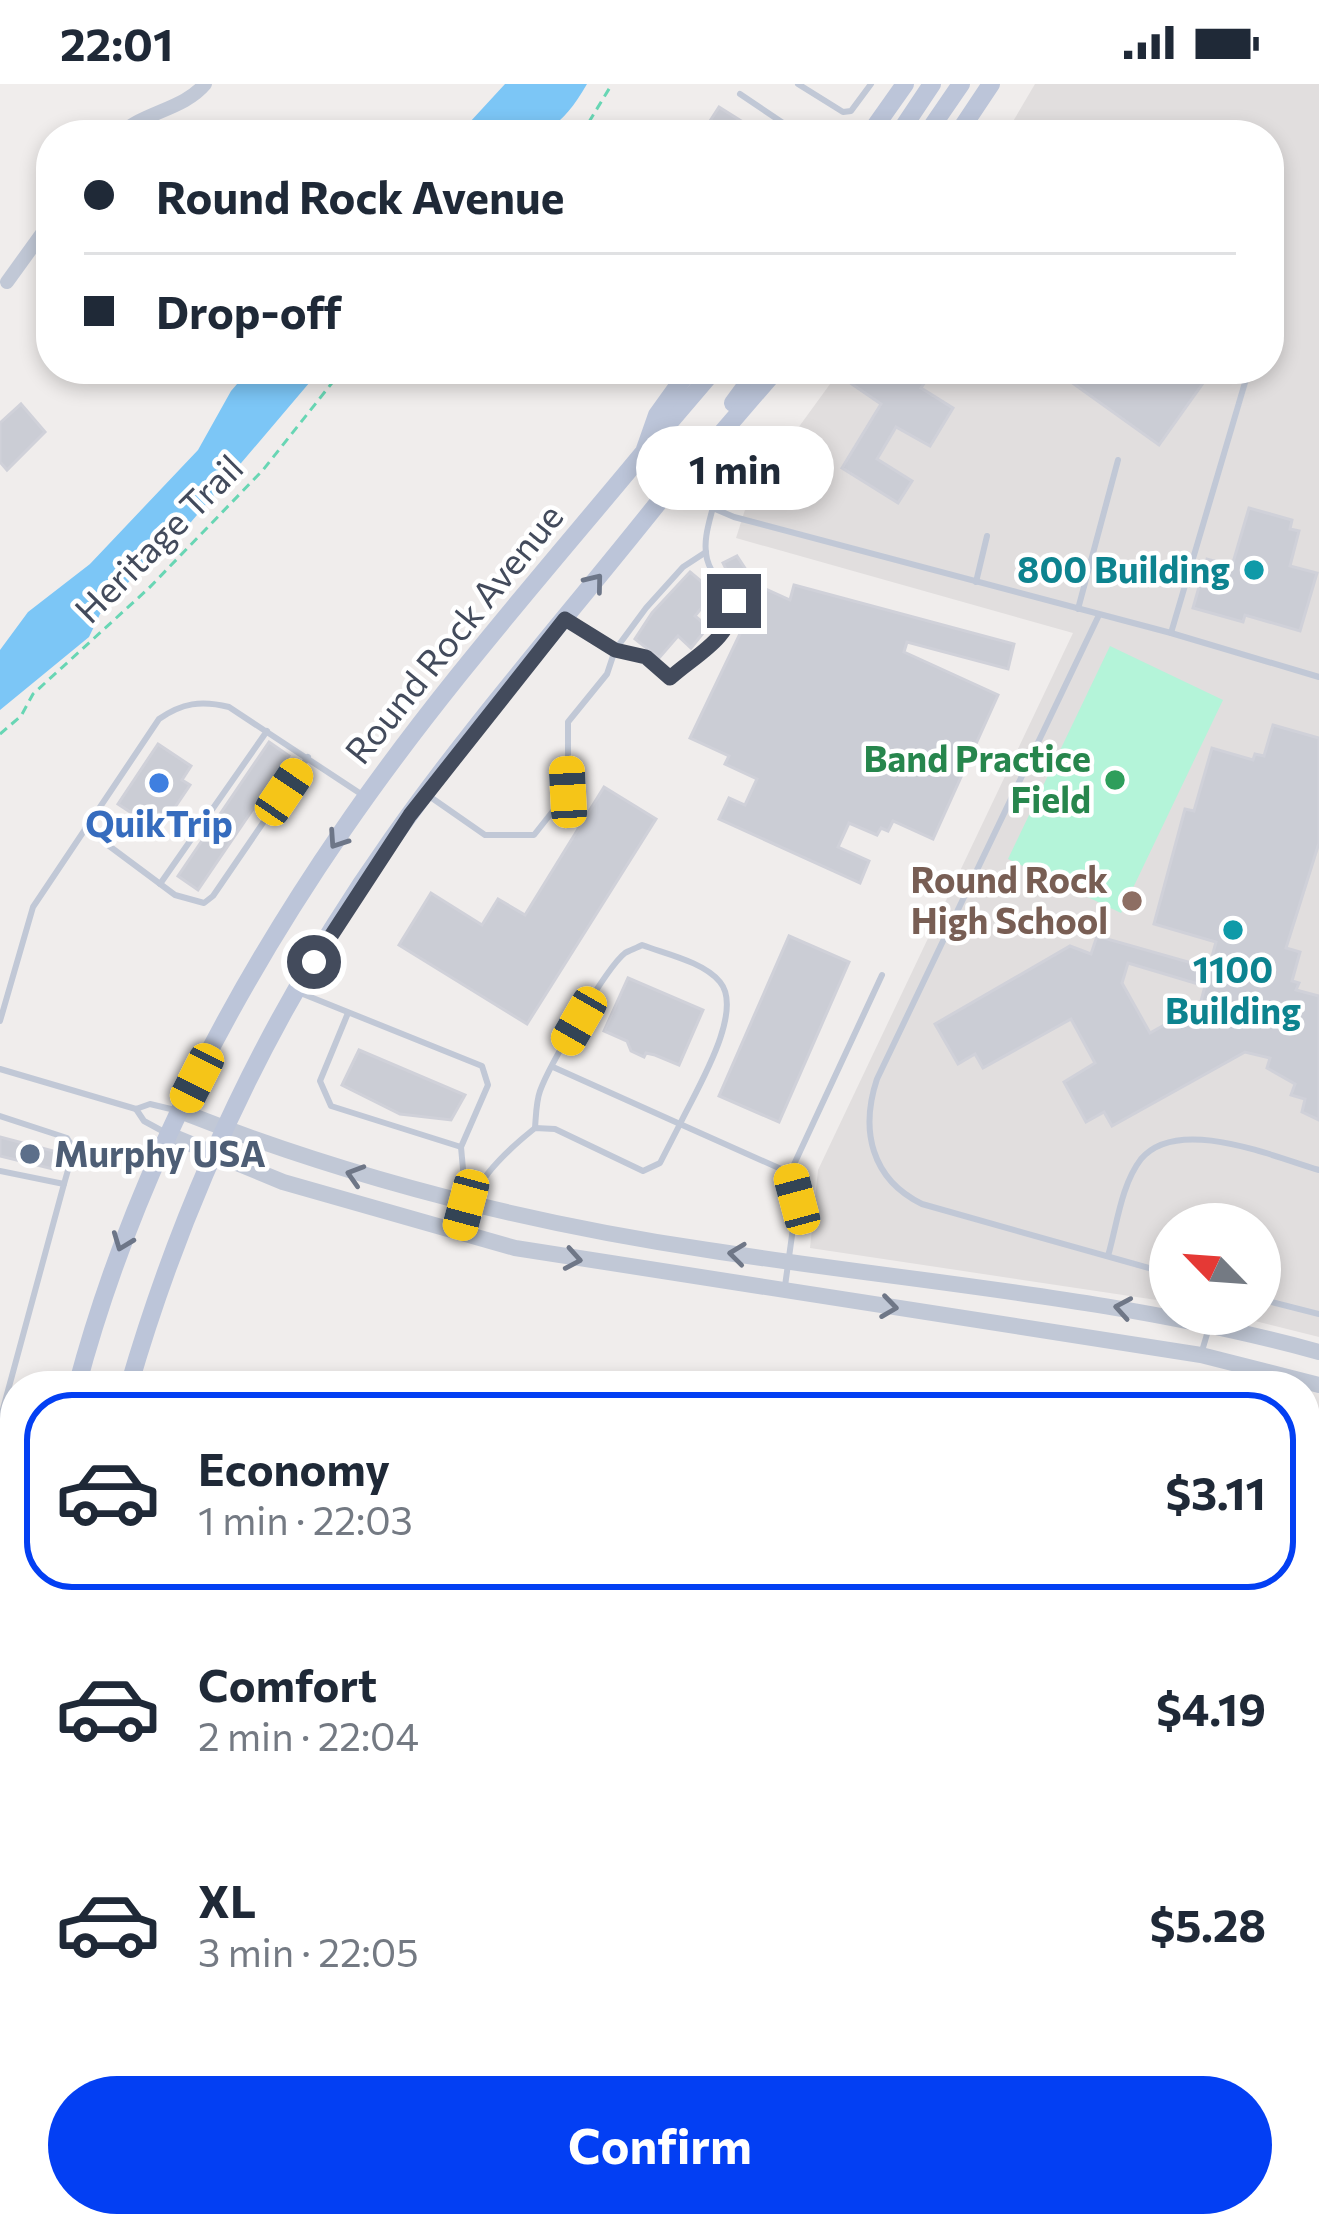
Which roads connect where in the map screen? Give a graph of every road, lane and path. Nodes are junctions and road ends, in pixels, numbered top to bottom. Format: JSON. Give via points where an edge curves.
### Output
{"nodes":[{"id":1,"x":205,"y":84,"type":"edge"},
{"id":2,"x":612,"y":84,"type":"edge"},
{"id":3,"x":798,"y":84,"type":"edge"},
{"id":4,"x":871,"y":84,"type":"edge"},
{"id":5,"x":905,"y":84,"type":"edge"},
{"id":6,"x":932,"y":84,"type":"edge"},
{"id":7,"x":962,"y":84,"type":"edge"},
{"id":8,"x":991,"y":84,"type":"edge"},
{"id":9,"x":740,"y":94,"type":"dead end"},
{"id":10,"x":138,"y":120,"type":"edge"},
{"id":11,"x":590,"y":120,"type":"edge"},
{"id":12,"x":779,"y":120,"type":"edge"},
{"id":13,"x":880,"y":120,"type":"edge"},
{"id":14,"x":908,"y":120,"type":"edge"},
{"id":15,"x":937,"y":120,"type":"edge"},
{"id":16,"x":967,"y":120,"type":"edge"},
{"id":17,"x":36,"y":242,"type":"edge"},
{"id":18,"x":7,"y":282,"type":"dead end"},
{"id":19,"x":331,"y":384,"type":"edge"},
{"id":20,"x":679,"y":384,"type":"edge"},
{"id":21,"x":702,"y":384,"type":"edge"},
{"id":22,"x":747,"y":384,"type":"edge"},
{"id":23,"x":764,"y":384,"type":"edge"},
{"id":24,"x":1246,"y":384,"type":"edge"},
{"id":25,"x":644,"y":452,"type":"junction"},
{"id":26,"x":1118,"y":460,"type":"dead end"},
{"id":27,"x":692,"y":461,"type":"junction"},
{"id":28,"x":670,"y":489,"type":"junction"},
{"id":29,"x":712,"y":510,"type":"junction"},
{"id":30,"x":987,"y":536,"type":"dead end"},
{"id":31,"x":706,"y":552,"type":"junction"},
{"id":32,"x":976,"y":582,"type":"junction"},
{"id":33,"x":1078,"y":609,"type":"junction"},
{"id":34,"x":1099,"y":615,"type":"junction"},
{"id":35,"x":565,"y":619,"type":"junction"},
{"id":36,"x":1171,"y":633,"type":"junction"},
{"id":37,"x":615,"y":650,"type":"junction"},
{"id":38,"x":1319,"y":677,"type":"edge"},
{"id":39,"x":267,"y":731,"type":"junction"},
{"id":40,"x":0,"y":734,"type":"edge"},
{"id":41,"x":308,"y":757,"type":"junction"},
{"id":42,"x":426,"y":793,"type":"junction"},
{"id":43,"x":366,"y":797,"type":"junction"},
{"id":44,"x":86,"y":828,"type":"junction"},
{"id":45,"x":160,"y":884,"type":"junction"},
{"id":46,"x":881,"y":975,"type":"dead end"},
{"id":47,"x":296,"y":992,"type":"junction"},
{"id":48,"x":348,"y":1012,"type":"junction"},
{"id":49,"x":0,"y":1021,"type":"edge"},
{"id":50,"x":553,"y":1067,"type":"junction"},
{"id":51,"x":0,"y":1070,"type":"edge"},
{"id":52,"x":136,"y":1109,"type":"junction"},
{"id":53,"x":180,"y":1111,"type":"junction"},
{"id":54,"x":0,"y":1116,"type":"edge"},
{"id":55,"x":680,"y":1124,"type":"junction"},
{"id":56,"x":535,"y":1128,"type":"junction"},
{"id":57,"x":224,"y":1129,"type":"junction"},
{"id":58,"x":169,"y":1135,"type":"junction"},
{"id":59,"x":461,"y":1147,"type":"junction"},
{"id":60,"x":212,"y":1154,"type":"junction"},
{"id":61,"x":1319,"y":1170,"type":"edge"},
{"id":62,"x":0,"y":1171,"type":"edge"},
{"id":63,"x":790,"y":1173,"type":"junction"},
{"id":64,"x":64,"y":1184,"type":"junction"},
{"id":65,"x":466,"y":1205,"type":"junction"},
{"id":66,"x":459,"y":1234,"type":"junction"},
{"id":67,"x":1108,"y":1256,"type":"junction"},
{"id":68,"x":788,"y":1260,"type":"junction"},
{"id":69,"x":1149,"y":1268,"type":"edge"},
{"id":70,"x":784,"y":1293,"type":"junction"},
{"id":71,"x":1281,"y":1304,"type":"edge"},
{"id":72,"x":1149,"y":1310,"type":"edge"},
{"id":73,"x":1319,"y":1314,"type":"edge"},
{"id":74,"x":1207,"y":1335,"type":"edge"},
{"id":75,"x":1264,"y":1335,"type":"edge"},
{"id":76,"x":1319,"y":1352,"type":"edge"},
{"id":77,"x":1201,"y":1355,"type":"junction"},
{"id":78,"x":13,"y":1371,"type":"edge"},
{"id":79,"x":81,"y":1371,"type":"edge"},
{"id":80,"x":133,"y":1371,"type":"edge"},
{"id":81,"x":1264,"y":1371,"type":"edge"}],
"edges":[{"from":1,"to":10,"type":"street"},
{"from":2,"to":11,"type":"path"},
{"from":3,"to":4,"type":"lane","via":[[843,112]]},
{"from":5,"to":13,"type":"main road"},
{"from":6,"to":14,"type":"main road"},
{"from":7,"to":15,"type":"main road"},
{"from":8,"to":16,"type":"main road"},
{"from":9,"to":12,"type":"lane"},
{"from":17,"to":18,"type":"street"},
{"from":19,"to":40,"type":"path","name":"Heritage Trail","via":[[262,470]]},
{"from":20,"to":25,"type":"main road","name":"Round Rock Avenue"},
{"from":21,"to":25,"type":"main road"},
{"from":22,"to":27,"type":"main road"},
{"from":23,"to":27,"type":"main road"},
{"from":24,"to":36,"type":"lane"},
{"from":25,"to":43,"type":"main road","name":"Round Rock Avenue"},
{"from":26,"to":33,"type":"lane"},
{"from":27,"to":28,"type":"main road"},
{"from":28,"to":29,"type":"lane"},
{"from":35,"to":28,"type":"main road","one_way":true},
{"from":29,"to":31,"type":"lane"},
{"from":29,"to":32,"type":"lane"},
{"from":30,"to":32,"type":"lane"},
{"from":31,"to":37,"type":"lane","via":[[683,567]]},
{"from":31,"to":37,"type":"lane","via":[[734,601],[722,635],[670,678],[646,657]]},
{"from":32,"to":33,"type":"lane"},
{"from":33,"to":34,"type":"lane"},
{"from":34,"to":36,"type":"lane"},
{"from":34,"to":67,"type":"lane","via":[[878,1079],[868,1133],[883,1172],[910,1198]]},
{"from":35,"to":37,"type":"lane"},
{"from":35,"to":42,"type":"main road"},
{"from":36,"to":38,"type":"lane"},
{"from":37,"to":42,"type":"lane","via":[[607,674],[568,722],[568,792],[534,836],[485,835]]},
{"from":39,"to":41,"type":"lane"},
{"from":39,"to":44,"type":"lane","via":[[211,702],[177,706],[159,719]]},
{"from":39,"to":45,"type":"lane"},
{"from":41,"to":43,"type":"lane"},
{"from":41,"to":45,"type":"lane","via":[[213,896],[190,902]]},
{"from":42,"to":47,"type":"main road"},
{"from":43,"to":53,"type":"main road","name":"Round Rock Avenue","one_way":true,"via":[[258,965]]},
{"from":44,"to":45,"type":"lane"},
{"from":44,"to":49,"type":"lane","via":[[33,907]]},
{"from":46,"to":63,"type":"lane"},
{"from":47,"to":48,"type":"lane"},
{"from":47,"to":57,"type":"main road"},
{"from":48,"to":59,"type":"lane","via":[[482,1066],[488,1085]]},
{"from":48,"to":59,"type":"lane","via":[[320,1081],[331,1106]]},
{"from":50,"to":55,"type":"lane"},
{"from":50,"to":55,"type":"lane","via":[[626,952],[642,945],[677,958],[718,978],[729,996],[729,1018]]},
{"from":50,"to":56,"type":"lane","via":[[539,1093]]},
{"from":51,"to":52,"type":"lane"},
{"from":52,"to":53,"type":"lane"},
{"from":52,"to":58,"type":"lane"},
{"from":53,"to":57,"type":"street"},
{"from":53,"to":58,"type":"main road","name":"Round Rock Avenue"},
{"from":54,"to":64,"type":"lane","via":[[67,1138],[74,1149]]},
{"from":55,"to":56,"type":"lane","via":[[660,1163],[643,1171],[555,1129]]},
{"from":55,"to":63,"type":"lane"},
{"from":56,"to":65,"type":"lane","via":[[490,1168]]},
{"from":57,"to":60,"type":"main road"},
{"from":65,"to":57,"type":"street","one_way":true},
{"from":58,"to":60,"type":"street"},
{"from":58,"to":79,"type":"main road","name":"Round Rock Avenue","one_way":true,"via":[[107,1281]]},
{"from":59,"to":65,"type":"lane"},
{"from":60,"to":66,"type":"street"},
{"from":60,"to":80,"type":"main road"},
{"from":61,"to":67,"type":"lane","via":[[1214,1141],[1167,1143],[1131,1177]]},
{"from":62,"to":64,"type":"lane"},
{"from":63,"to":68,"type":"lane","via":[[797,1199]]},
{"from":64,"to":78,"type":"lane"},
{"from":65,"to":66,"type":"lane"},
{"from":68,"to":65,"type":"street","one_way":true},
{"from":66,"to":70,"type":"street","one_way":true},
{"from":67,"to":69,"type":"lane"},
{"from":68,"to":70,"type":"lane"},
{"from":72,"to":68,"type":"street","one_way":true},
{"from":70,"to":77,"type":"street","one_way":true},
{"from":71,"to":73,"type":"lane"},
{"from":74,"to":77,"type":"lane"},
{"from":75,"to":76,"type":"street"},
{"from":77,"to":81,"type":"street"}]}
